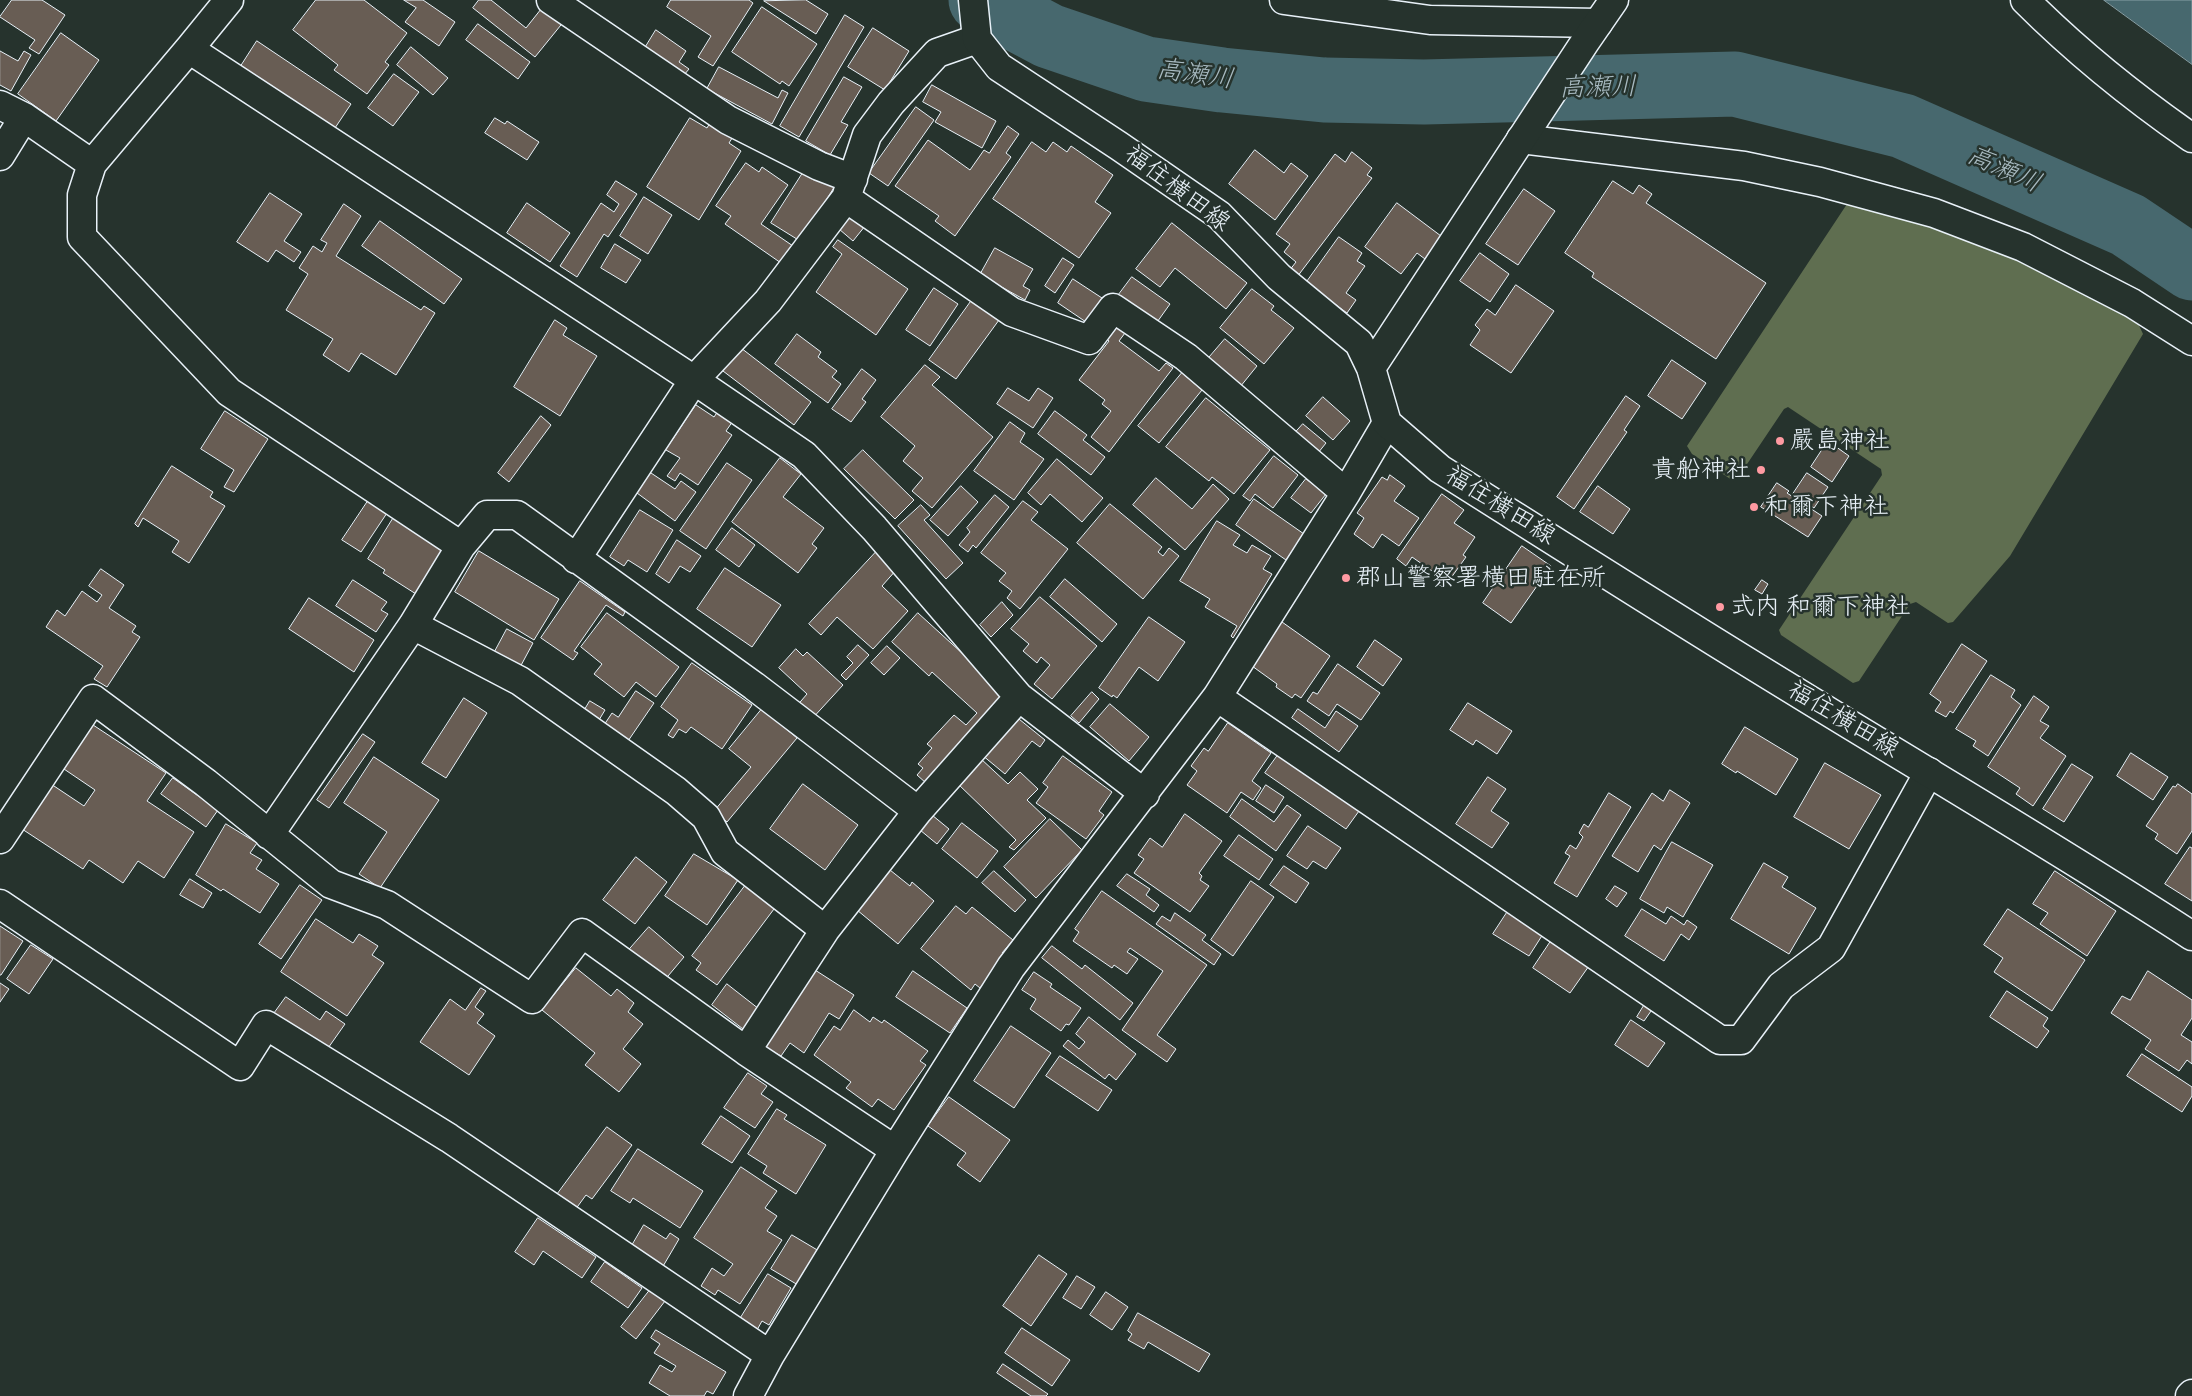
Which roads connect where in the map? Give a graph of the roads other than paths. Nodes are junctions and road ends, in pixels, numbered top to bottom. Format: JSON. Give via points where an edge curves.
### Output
{"nodes":[{"id":1,"x":229,"y":0,"type":"edge"},
{"id":2,"x":550,"y":0,"type":"edge"},
{"id":3,"x":973,"y":0,"type":"edge"},
{"id":4,"x":1284,"y":0,"type":"edge"},
{"id":5,"x":1614,"y":0,"type":"edge"},
{"id":6,"x":2025,"y":0,"type":"edge"},
{"id":7,"x":1591,"y":33,"type":"junction"},
{"id":8,"x":977,"y":39,"type":"junction"},
{"id":9,"x":188,"y":49,"type":"junction"},
{"id":10,"x":0,"y":105,"type":"edge"},
{"id":11,"x":24,"y":117,"type":"junction"},
{"id":12,"x":2192,"y":138,"type":"edge"},
{"id":13,"x":1521,"y":139,"type":"junction"},
{"id":14,"x":0,"y":156,"type":"edge"},
{"id":15,"x":92,"y":164,"type":"junction"},
{"id":16,"x":849,"y":188,"type":"junction"},
{"id":17,"x":2192,"y":341,"type":"edge"},
{"id":18,"x":1372,"y":368,"type":"junction"},
{"id":19,"x":694,"y":380,"type":"junction"},
{"id":20,"x":1387,"y":423,"type":"junction"},
{"id":21,"x":1346,"y":493,"type":"junction"},
{"id":22,"x":460,"y":546,"type":"junction"},
{"id":23,"x":576,"y":559,"type":"junction"},
{"id":24,"x":413,"y":625,"type":"junction"},
{"id":25,"x":1019,"y":696,"type":"junction"},
{"id":26,"x":1217,"y":697,"type":"junction"},
{"id":27,"x":1929,"y":772,"type":"junction"},
{"id":28,"x":1145,"y":794,"type":"junction"},
{"id":29,"x":918,"y":810,"type":"junction"},
{"id":30,"x":269,"y":834,"type":"junction"},
{"id":31,"x":0,"y":839,"type":"edge"},
{"id":32,"x":0,"y":904,"type":"edge"},
{"id":33,"x":825,"y":930,"type":"junction"},
{"id":34,"x":2192,"y":936,"type":"edge"},
{"id":35,"x":746,"y":1050,"type":"junction"},
{"id":36,"x":895,"y":1150,"type":"junction"},
{"id":37,"x":770,"y":1355,"type":"junction"},
{"id":38,"x":748,"y":1396,"type":"edge"}],
"edges":[{"from":1,"to":9,"type":"street"},
{"from":2,"to":16,"type":"street","via":[[728,120],[819,166]]},
{"from":3,"to":8,"type":"street"},
{"from":4,"to":7,"type":"street","via":[[1430,20]]},
{"from":5,"to":7,"type":"street"},
{"from":6,"to":12,"type":"street","via":[[2131,94]]},
{"from":7,"to":13,"type":"street"},
{"from":8,"to":16,"type":"street","via":[[937,53],[891,103],[867,134]]},
{"from":8,"to":18,"type":"street","name":"福住横田線","via":[[999,67],[1218,215],[1279,277],[1359,343]]},
{"from":9,"to":15,"type":"street"},
{"from":9,"to":19,"type":"street"},
{"from":10,"to":11,"type":"street"},
{"from":11,"to":14,"type":"street"},
{"from":11,"to":15,"type":"street"},
{"from":13,"to":17,"type":"street","via":[[1744,166],[1820,182],[1934,213],[2024,247],[2132,303]]},
{"from":13,"to":18,"type":"street"},
{"from":15,"to":22,"type":"street","via":[[82,195],[82,237],[178,340],[229,392]]},
{"from":16,"to":19,"type":"street","via":[[768,301]]},
{"from":16,"to":21,"type":"street","via":[[1012,312],[1089,340],[1113,308],[1186,356]]},
{"from":18,"to":20,"type":"street","name":"福住横田線"},
{"from":19,"to":23,"type":"street"},
{"from":19,"to":25,"type":"street","via":[[804,455],[874,528]]},
{"from":20,"to":21,"type":"street"},
{"from":20,"to":27,"type":"street","name":"福住横田線","via":[[1440,469]]},
{"from":21,"to":26,"type":"street"},
{"from":22,"to":23,"type":"street","via":[[487,515],[516,515]]},
{"from":22,"to":24,"type":"street"},
{"from":23,"to":29,"type":"street","via":[[754,686]]},
{"from":24,"to":30,"type":"street"},
{"from":24,"to":33,"type":"street","via":[[520,681],[676,791],[706,817],[726,852]]},
{"from":25,"to":28,"type":"street"},
{"from":25,"to":29,"type":"street"},
{"from":26,"to":27,"type":"street","via":[[1720,1040],[1741,1040],[1781,986],[1831,948]]},
{"from":26,"to":28,"type":"street"},
{"from":27,"to":34,"type":"street","name":"福住横田線"},
{"from":28,"to":36,"type":"street","via":[[1012,967]]},
{"from":29,"to":33,"type":"street"},
{"from":30,"to":31,"type":"street","via":[[93,699]]},
{"from":30,"to":35,"type":"street","via":[[331,884],[387,905],[532,999],[582,933]]},
{"from":32,"to":37,"type":"street","via":[[240,1066],[266,1026],[450,1138]]},
{"from":33,"to":35,"type":"street"},
{"from":35,"to":36,"type":"street"},
{"from":36,"to":37,"type":"street"},
{"from":37,"to":38,"type":"street"}]}
